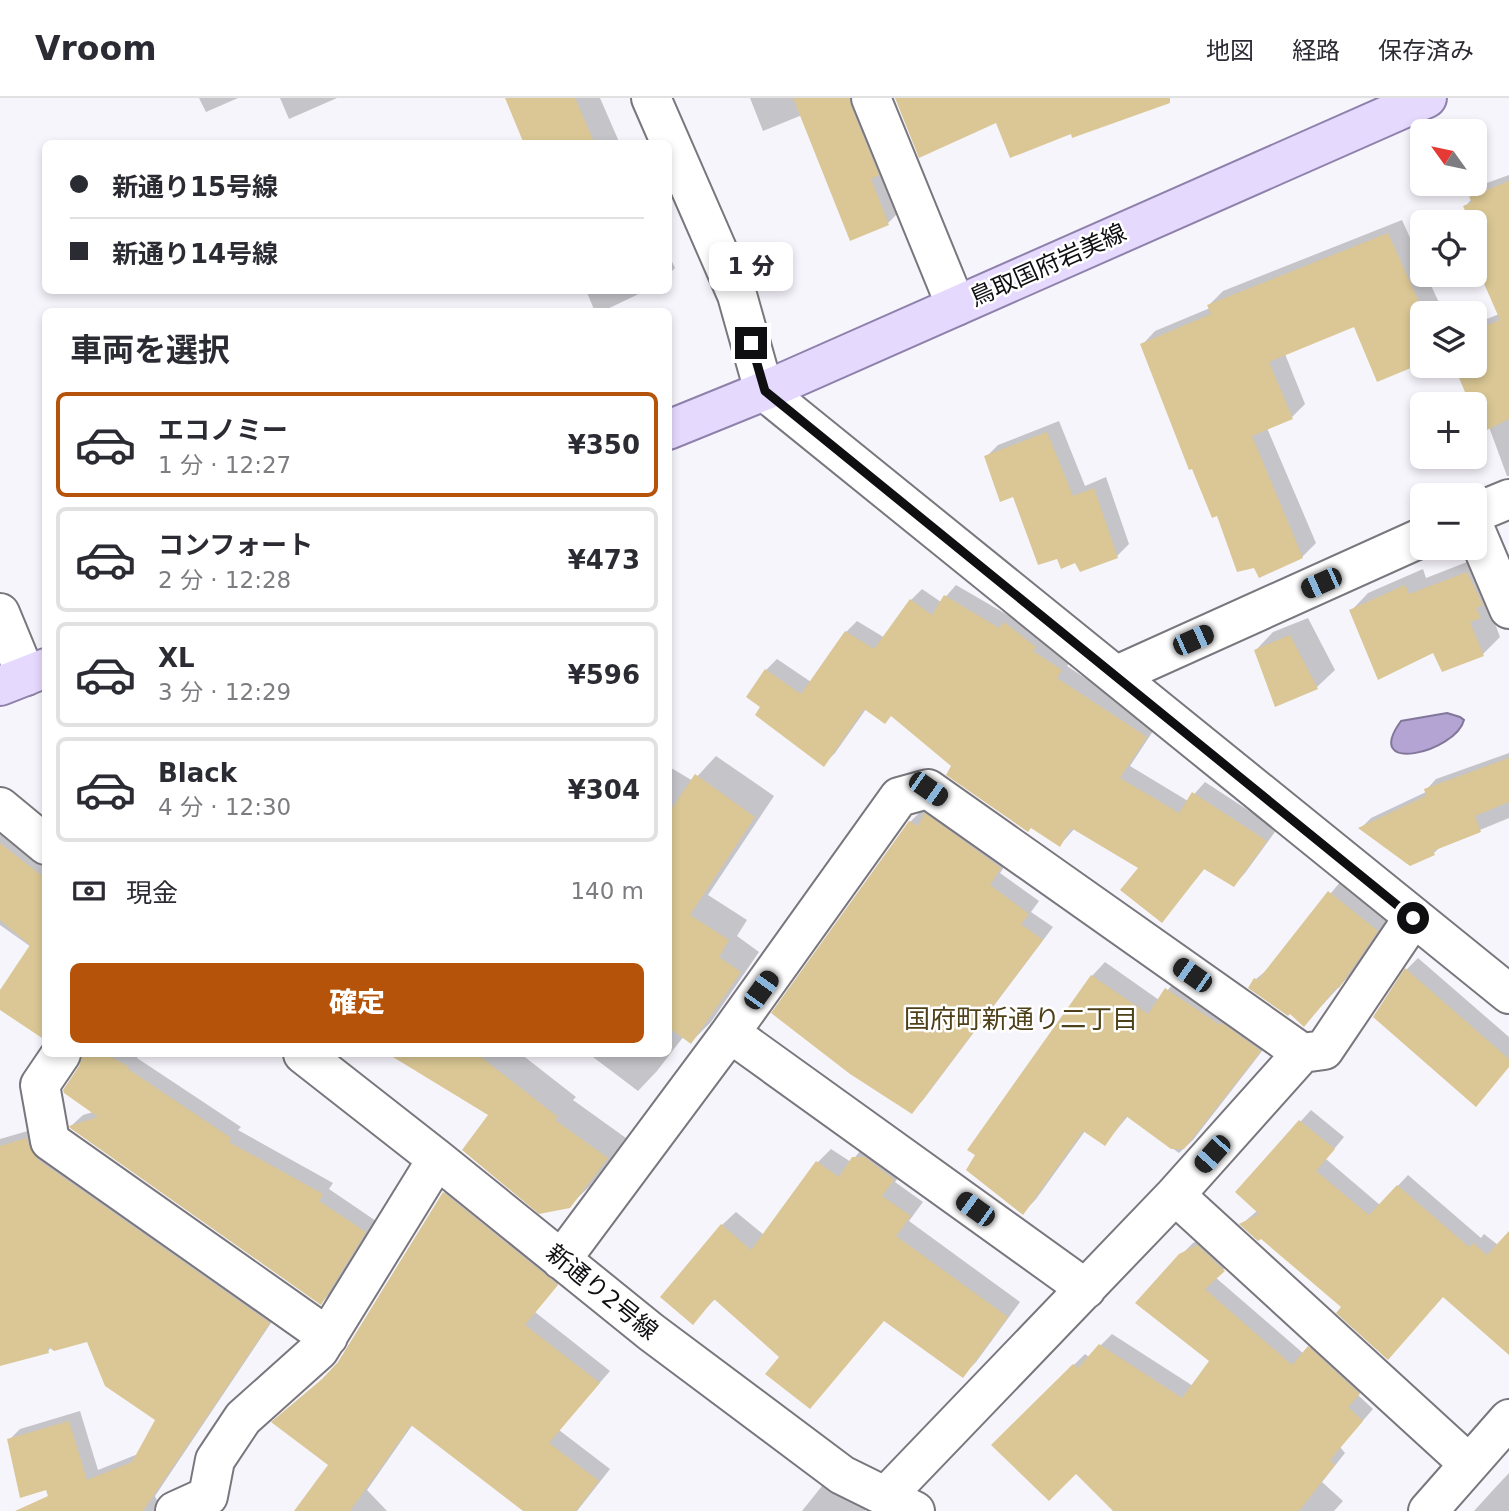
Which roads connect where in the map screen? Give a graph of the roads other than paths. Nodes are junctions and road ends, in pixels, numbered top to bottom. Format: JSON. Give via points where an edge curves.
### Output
{"nodes":[{"id":1,"x":651,"y":98,"type":"edge"},
{"id":2,"x":871,"y":98,"type":"edge"},
{"id":3,"x":1427,"y":98,"type":"edge"},
{"id":4,"x":669,"y":140,"type":"edge"},
{"id":5,"x":672,"y":146,"type":"edge"},
{"id":6,"x":956,"y":306,"type":"junction"},
{"id":7,"x":765,"y":391,"type":"junction"},
{"id":8,"x":672,"y":428,"type":"edge"},
{"id":9,"x":1509,"y":499,"type":"edge"},
{"id":10,"x":1487,"y":508,"type":"edge"},
{"id":11,"x":1410,"y":543,"type":"edge"},
{"id":12,"x":1487,"y":557,"type":"edge"},
{"id":13,"x":1509,"y":609,"type":"edge"},
{"id":14,"x":0,"y":613,"type":"edge"},
{"id":15,"x":1117,"y":675,"type":"junction"},
{"id":16,"x":24,"y":677,"type":"edge"},
{"id":17,"x":0,"y":807,"type":"edge"},
{"id":18,"x":42,"y":842,"type":"edge"},
{"id":19,"x":1413,"y":918,"type":"junction"},
{"id":20,"x":1509,"y":994,"type":"edge"},
{"id":21,"x":730,"y":1032,"type":"junction"},
{"id":22,"x":1302,"y":1052,"type":"junction"},
{"id":23,"x":59,"y":1057,"type":"edge"},
{"id":24,"x":307,"y":1057,"type":"edge"},
{"id":25,"x":437,"y":1159,"type":"junction"},
{"id":26,"x":1175,"y":1195,"type":"junction"},
{"id":27,"x":561,"y":1260,"type":"junction"},
{"id":28,"x":1086,"y":1289,"type":"junction"},
{"id":29,"x":328,"y":1337,"type":"junction"},
{"id":30,"x":1509,"y":1419,"type":"edge"},
{"id":31,"x":1469,"y":1464,"type":"junction"},
{"id":32,"x":900,"y":1504,"type":"edge"},
{"id":33,"x":204,"y":1506,"type":"edge"},
{"id":34,"x":1428,"y":1511,"type":"edge"}],
"edges":[{"from":1,"to":4,"type":"street"},
{"from":2,"to":6,"type":"street"},
{"from":3,"to":6,"type":"main road","name":"鳥取国府岩美線"},
{"from":5,"to":7,"type":"street","via":[[737,295]]},
{"from":6,"to":7,"type":"main road","name":"鳥取国府岩美線"},
{"from":7,"to":8,"type":"main road","name":"鳥取国府岩美線"},
{"from":7,"to":15,"type":"street"},
{"from":9,"to":10,"type":"street"},
{"from":11,"to":15,"type":"street"},
{"from":12,"to":13,"type":"street"},
{"from":14,"to":16,"type":"street"},
{"from":15,"to":19,"type":"street"},
{"from":17,"to":18,"type":"street"},
{"from":19,"to":20,"type":"street"},
{"from":19,"to":22,"type":"street","via":[[1324,1050]]},
{"from":21,"to":22,"type":"street","via":[[899,797],[928,789]]},
{"from":21,"to":27,"type":"street"},
{"from":21,"to":28,"type":"street"},
{"from":22,"to":26,"type":"street"},
{"from":23,"to":29,"type":"street","via":[[40,1085],[50,1141]]},
{"from":24,"to":25,"type":"street","name":"新通り2号線"},
{"from":25,"to":27,"type":"street","name":"新通り2号線"},
{"from":25,"to":29,"type":"street"},
{"from":26,"to":28,"type":"street"},
{"from":26,"to":31,"type":"street"},
{"from":27,"to":32,"type":"street","name":"新通り2号線","via":[[842,1475]]},
{"from":28,"to":32,"type":"street"},
{"from":29,"to":33,"type":"street","via":[[289,1379],[243,1418],[215,1460]]},
{"from":30,"to":31,"type":"street"},
{"from":31,"to":34,"type":"street"}]}
